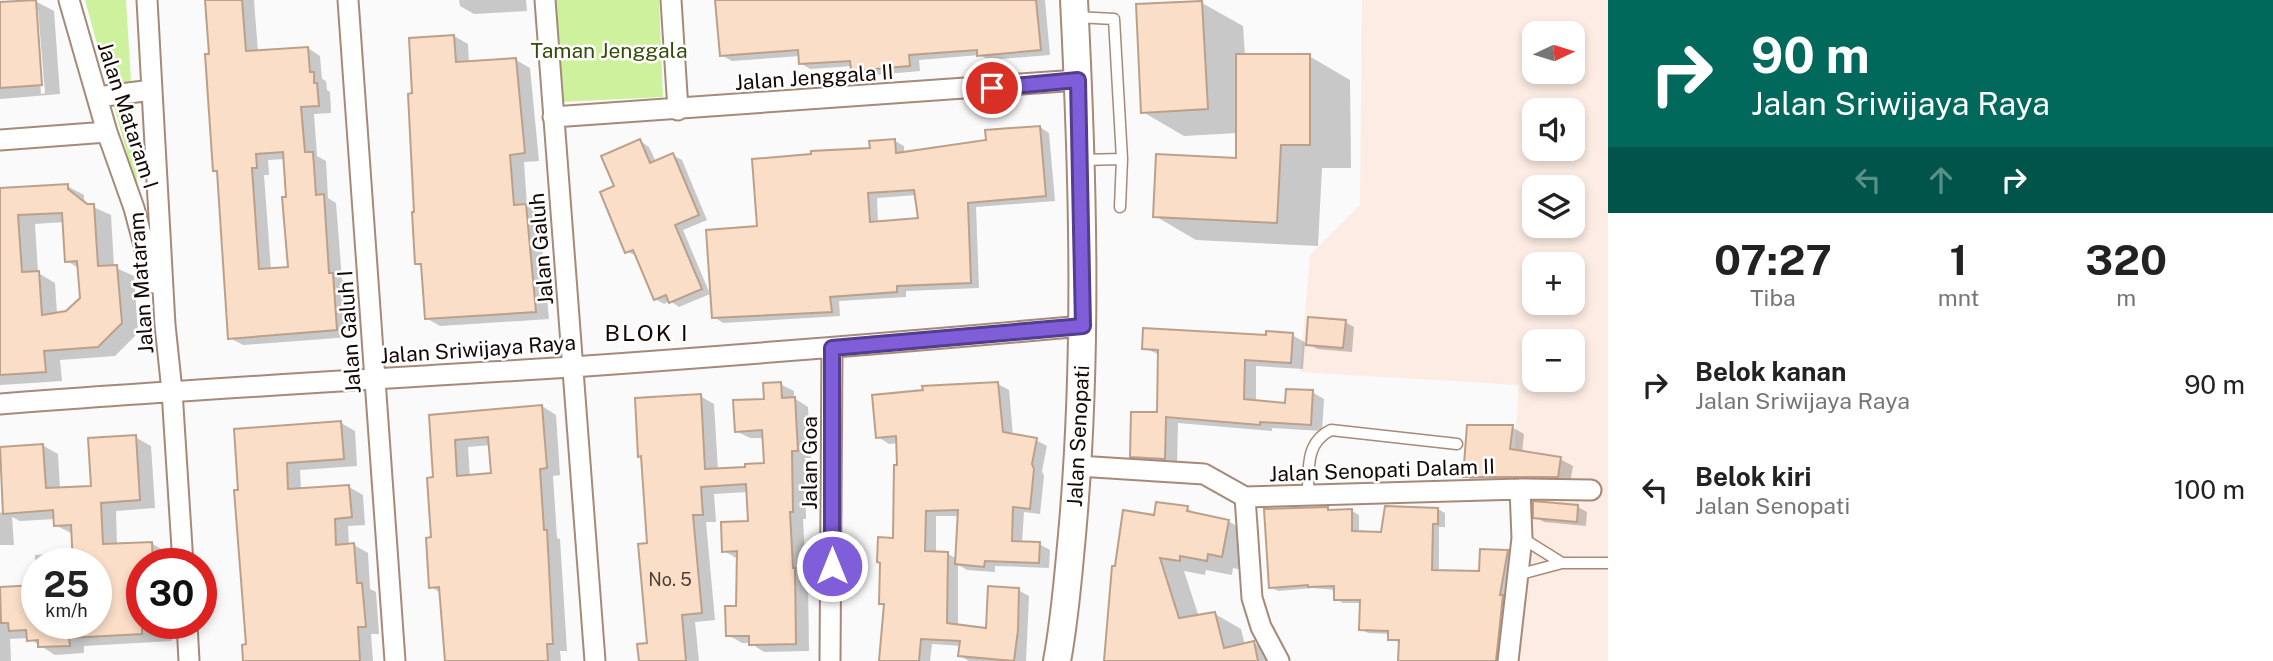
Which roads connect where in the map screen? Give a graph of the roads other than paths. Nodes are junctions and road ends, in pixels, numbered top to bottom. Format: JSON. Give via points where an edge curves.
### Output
{"nodes":[{"id":1,"x":69,"y":0,"type":"edge"},
{"id":2,"x":147,"y":0,"type":"edge"},
{"id":3,"x":348,"y":0,"type":"edge"},
{"id":4,"x":545,"y":0,"type":"edge"},
{"id":5,"x":671,"y":0,"type":"edge"},
{"id":6,"x":1075,"y":9,"type":"edge"},
{"id":7,"x":1078,"y":80,"type":"junction"},
{"id":8,"x":152,"y":90,"type":"junction"},
{"id":9,"x":97,"y":97,"type":"junction"},
{"id":10,"x":678,"y":110,"type":"junction"},
{"id":11,"x":553,"y":117,"type":"junction"},
{"id":12,"x":107,"y":132,"type":"junction"},
{"id":13,"x":0,"y":140,"type":"edge"},
{"id":14,"x":1122,"y":159,"type":"junction"},
{"id":15,"x":1079,"y":160,"type":"junction"},
{"id":16,"x":1120,"y":207,"type":"dead end"},
{"id":17,"x":165,"y":325,"type":"junction"},
{"id":18,"x":1083,"y":326,"type":"junction"},
{"id":19,"x":832,"y":348,"type":"junction"},
{"id":20,"x":573,"y":366,"type":"junction"},
{"id":21,"x":375,"y":379,"type":"junction"},
{"id":22,"x":172,"y":391,"type":"junction"},
{"id":23,"x":0,"y":404,"type":"edge"},
{"id":24,"x":1457,"y":444,"type":"dead end"},
{"id":25,"x":1078,"y":466,"type":"junction"},
{"id":26,"x":1520,"y":489,"type":"junction"},
{"id":27,"x":1591,"y":490,"type":"dead end"},
{"id":28,"x":1308,"y":494,"type":"junction"},
{"id":29,"x":1245,"y":497,"type":"junction"},
{"id":30,"x":1522,"y":538,"type":"junction"},
{"id":31,"x":182,"y":548,"type":"edge"},
{"id":32,"x":1562,"y":563,"type":"junction"},
{"id":33,"x":1608,"y":563,"type":"edge"},
{"id":34,"x":1517,"y":575,"type":"junction"},
{"id":35,"x":188,"y":639,"type":"edge"},
{"id":36,"x":189,"y":661,"type":"edge"},
{"id":37,"x":395,"y":661,"type":"edge"},
{"id":38,"x":595,"y":661,"type":"edge"},
{"id":39,"x":830,"y":661,"type":"edge"},
{"id":40,"x":1057,"y":661,"type":"edge"},
{"id":41,"x":1279,"y":661,"type":"edge"},
{"id":42,"x":1508,"y":661,"type":"edge"}],
"edges":[{"from":1,"to":9,"type":"street","name":"Jalan Mataram I"},
{"from":2,"to":8,"type":"street","name":"Jalan Mataram"},
{"from":3,"to":21,"type":"street","name":"Jalan Galuh I"},
{"from":4,"to":11,"type":"street","name":"Jalan Galuh"},
{"from":5,"to":10,"type":"street"},
{"from":6,"to":7,"type":"main road","name":"Jalan Senopati"},
{"from":6,"to":14,"type":"lane","via":[[1114,19]]},
{"from":7,"to":10,"type":"street","name":"Jalan Jenggala II"},
{"from":7,"to":15,"type":"main road","name":"Jalan Senopati"},
{"from":8,"to":9,"type":"street"},
{"from":8,"to":17,"type":"street","name":"Jalan Mataram"},
{"from":9,"to":12,"type":"street","name":"Jalan Mataram I"},
{"from":10,"to":11,"type":"street","name":"Jalan Jenggala II"},
{"from":11,"to":20,"type":"street","name":"Jalan Galuh"},
{"from":12,"to":13,"type":"street"},
{"from":12,"to":17,"type":"street","name":"Jalan Mataram I","via":[[134,208]]},
{"from":14,"to":15,"type":"lane"},
{"from":14,"to":16,"type":"lane"},
{"from":15,"to":18,"type":"main road","name":"Jalan Senopati"},
{"from":17,"to":22,"type":"street","name":"Jalan Mataram"},
{"from":18,"to":19,"type":"street","name":"Jalan Sriwijaya Raya"},
{"from":18,"to":25,"type":"main road","name":"Jalan Senopati"},
{"from":19,"to":20,"type":"street","name":"Jalan Sriwijaya Raya"},
{"from":19,"to":39,"type":"street","name":"Jalan Goa"},
{"from":20,"to":21,"type":"street","name":"Jalan Sriwijaya Raya"},
{"from":20,"to":38,"type":"street","name":"Jalan Galuh"},
{"from":21,"to":22,"type":"street","name":"Jalan Sriwijaya Raya"},
{"from":21,"to":37,"type":"street","name":"Jalan Galuh I"},
{"from":22,"to":23,"type":"street","name":"Jalan Sriwijaya Raya"},
{"from":22,"to":31,"type":"street","name":"Jalan Mataram"},
{"from":24,"to":28,"type":"lane","via":[[1331,430],[1312,446]]},
{"from":25,"to":29,"type":"street","name":"Jalan Senopati Dalam II","via":[[1204,474]]},
{"from":25,"to":40,"type":"main road","name":"Jalan Senopati"},
{"from":26,"to":27,"type":"street"},
{"from":26,"to":28,"type":"street","name":"Jalan Senopati Dalam II"},
{"from":26,"to":30,"type":"street","name":"Jalan Senopati Dalam II"},
{"from":28,"to":29,"type":"street","name":"Jalan Senopati Dalam II"},
{"from":29,"to":41,"type":"street","via":[[1252,598]]},
{"from":30,"to":32,"type":"lane"},
{"from":30,"to":34,"type":"street","name":"Jalan Senopati Dalam II"},
{"from":32,"to":33,"type":"lane"},
{"from":32,"to":34,"type":"lane"},
{"from":34,"to":42,"type":"street","name":"Jalan Senopati Dalam II"},
{"from":35,"to":36,"type":"street"}]}
